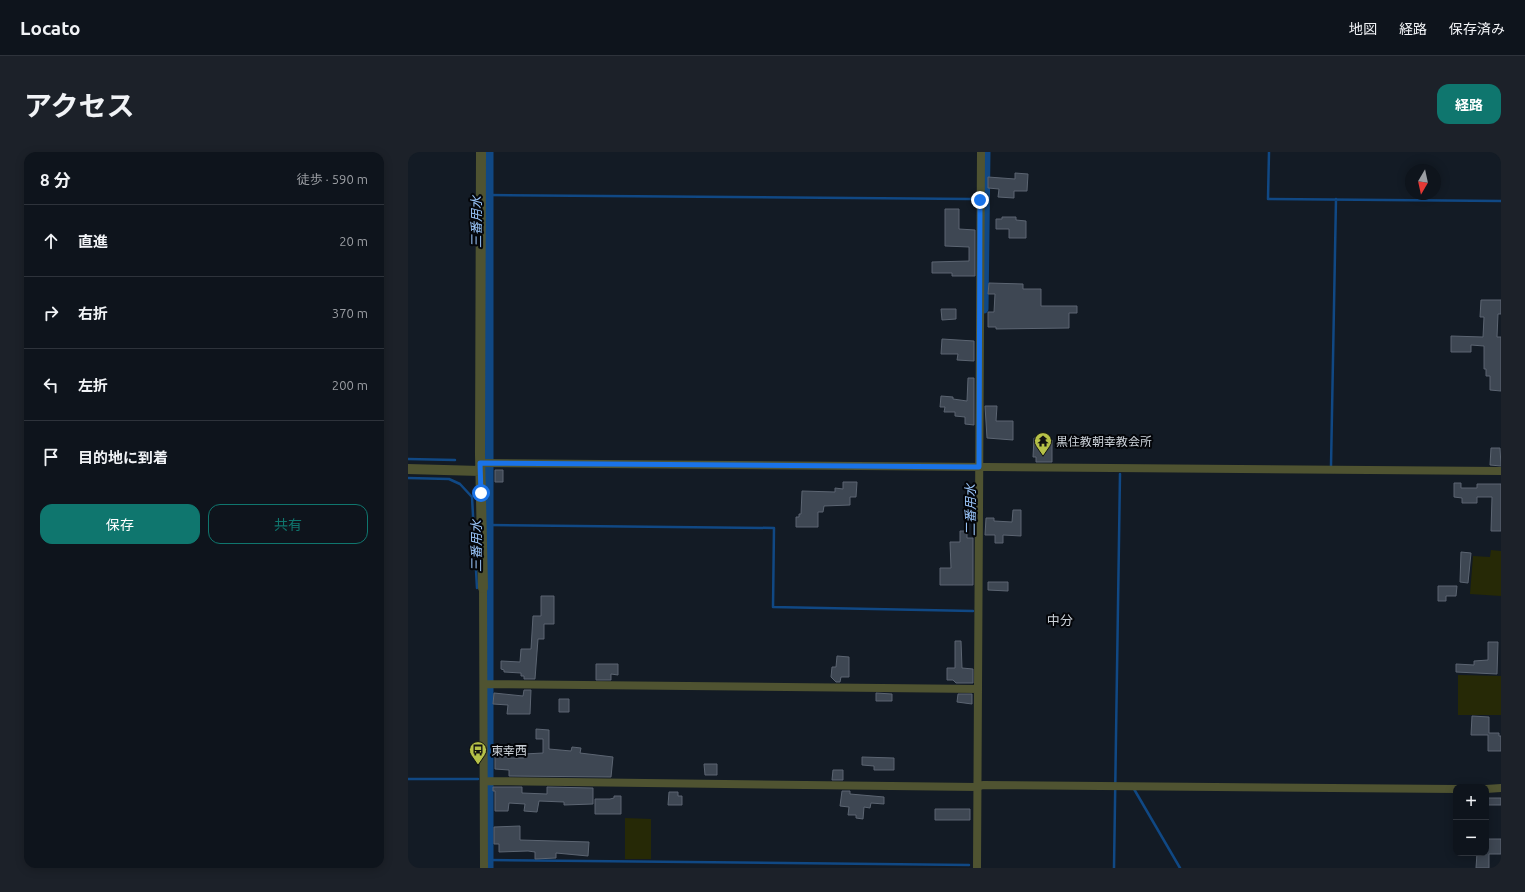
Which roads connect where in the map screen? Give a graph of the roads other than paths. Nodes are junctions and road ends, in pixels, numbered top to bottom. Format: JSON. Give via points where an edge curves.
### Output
{"nodes":[{"id":1,"x":481,"y":152,"type":"edge"},
{"id":2,"x":981,"y":152,"type":"edge"},
{"id":3,"x":485,"y":465,"type":"junction"},
{"id":4,"x":982,"y":467,"type":"junction"},
{"id":5,"x":408,"y":469,"type":"edge"},
{"id":6,"x":1501,"y":471,"type":"edge"},
{"id":7,"x":483,"y":588,"type":"joint"},
{"id":8,"x":488,"y":684,"type":"junction"},
{"id":9,"x":978,"y":689,"type":"junction"},
{"id":10,"x":488,"y":781,"type":"junction"},
{"id":11,"x":980,"y":786,"type":"junction"},
{"id":12,"x":1489,"y":788,"type":"edge"},
{"id":13,"x":1501,"y":788,"type":"edge"},
{"id":14,"x":1453,"y":789,"type":"edge"},
{"id":15,"x":484,"y":868,"type":"edge"},
{"id":16,"x":977,"y":868,"type":"edge"}],
"edges":[{"from":1,"to":3,"type":"street"},
{"from":2,"to":4,"type":"street"},
{"from":3,"to":4,"type":"street"},
{"from":3,"to":5,"type":"street"},
{"from":3,"to":7,"type":"street"},
{"from":4,"to":6,"type":"street"},
{"from":4,"to":9,"type":"street"},
{"from":7,"to":8,"type":"street"},
{"from":8,"to":9,"type":"street"},
{"from":8,"to":10,"type":"street"},
{"from":9,"to":11,"type":"street"},
{"from":10,"to":11,"type":"street"},
{"from":10,"to":15,"type":"street"},
{"from":11,"to":14,"type":"street"},
{"from":11,"to":16,"type":"street"},
{"from":12,"to":13,"type":"street"}]}
